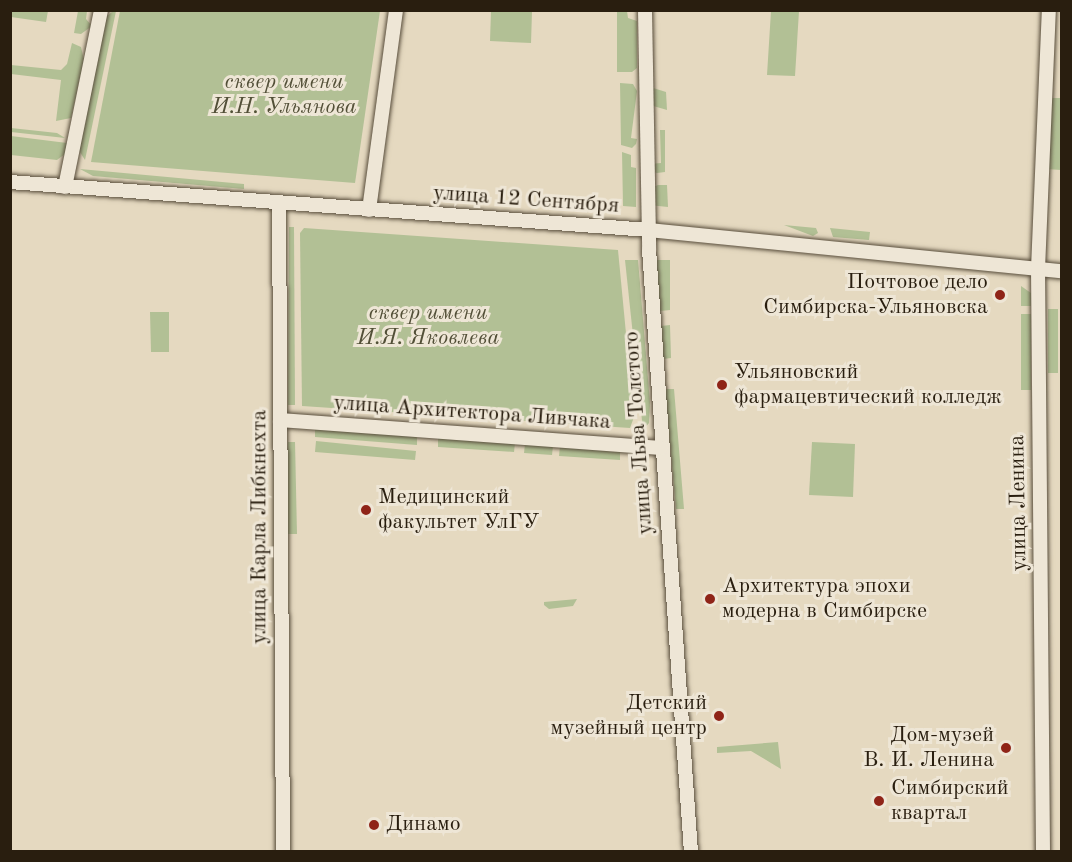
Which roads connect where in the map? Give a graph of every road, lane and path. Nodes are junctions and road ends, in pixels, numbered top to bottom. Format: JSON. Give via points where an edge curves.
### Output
{"nodes":[{"id":1,"x":101,"y":10,"type":"edge"},
{"id":2,"x":396,"y":10,"type":"edge"},
{"id":3,"x":645,"y":10,"type":"edge"},
{"id":4,"x":1049,"y":10,"type":"edge"},
{"id":5,"x":10,"y":182,"type":"edge"},
{"id":6,"x":65,"y":187,"type":"junction"},
{"id":7,"x":279,"y":203,"type":"junction"},
{"id":8,"x":369,"y":210,"type":"junction"},
{"id":9,"x":648,"y":230,"type":"junction"},
{"id":10,"x":1038,"y":269,"type":"junction"},
{"id":11,"x":1062,"y":271,"type":"edge"},
{"id":12,"x":280,"y":420,"type":"junction"},
{"id":13,"x":661,"y":448,"type":"junction"},
{"id":14,"x":283,"y":852,"type":"edge"},
{"id":15,"x":691,"y":852,"type":"edge"},
{"id":16,"x":1043,"y":852,"type":"edge"}],
"edges":[{"from":1,"to":6,"type":"street"},
{"from":2,"to":8,"type":"street"},
{"from":3,"to":9,"type":"street","name":"улица Льва Толстого"},
{"from":4,"to":10,"type":"street","name":"улица Ленина"},
{"from":5,"to":6,"type":"street","name":"улица 12 Сентября"},
{"from":6,"to":7,"type":"street","name":"улица 12 Сентября"},
{"from":7,"to":8,"type":"street","name":"улица 12 Сентября"},
{"from":7,"to":12,"type":"street","name":"улица Карла Либкнехта"},
{"from":8,"to":9,"type":"street","name":"улица 12 Сентября"},
{"from":9,"to":10,"type":"street","name":"улица 12 Сентября"},
{"from":9,"to":13,"type":"street","name":"улица Льва Толстого"},
{"from":10,"to":11,"type":"street","name":"улица 12 Сентября"},
{"from":10,"to":16,"type":"street","name":"улица Ленина"},
{"from":12,"to":13,"type":"street","name":"улица Архитектора Ливчака"},
{"from":12,"to":14,"type":"street","name":"улица Карла Либкнехта"},
{"from":13,"to":15,"type":"street","name":"улица Льва Толстого"}]}
